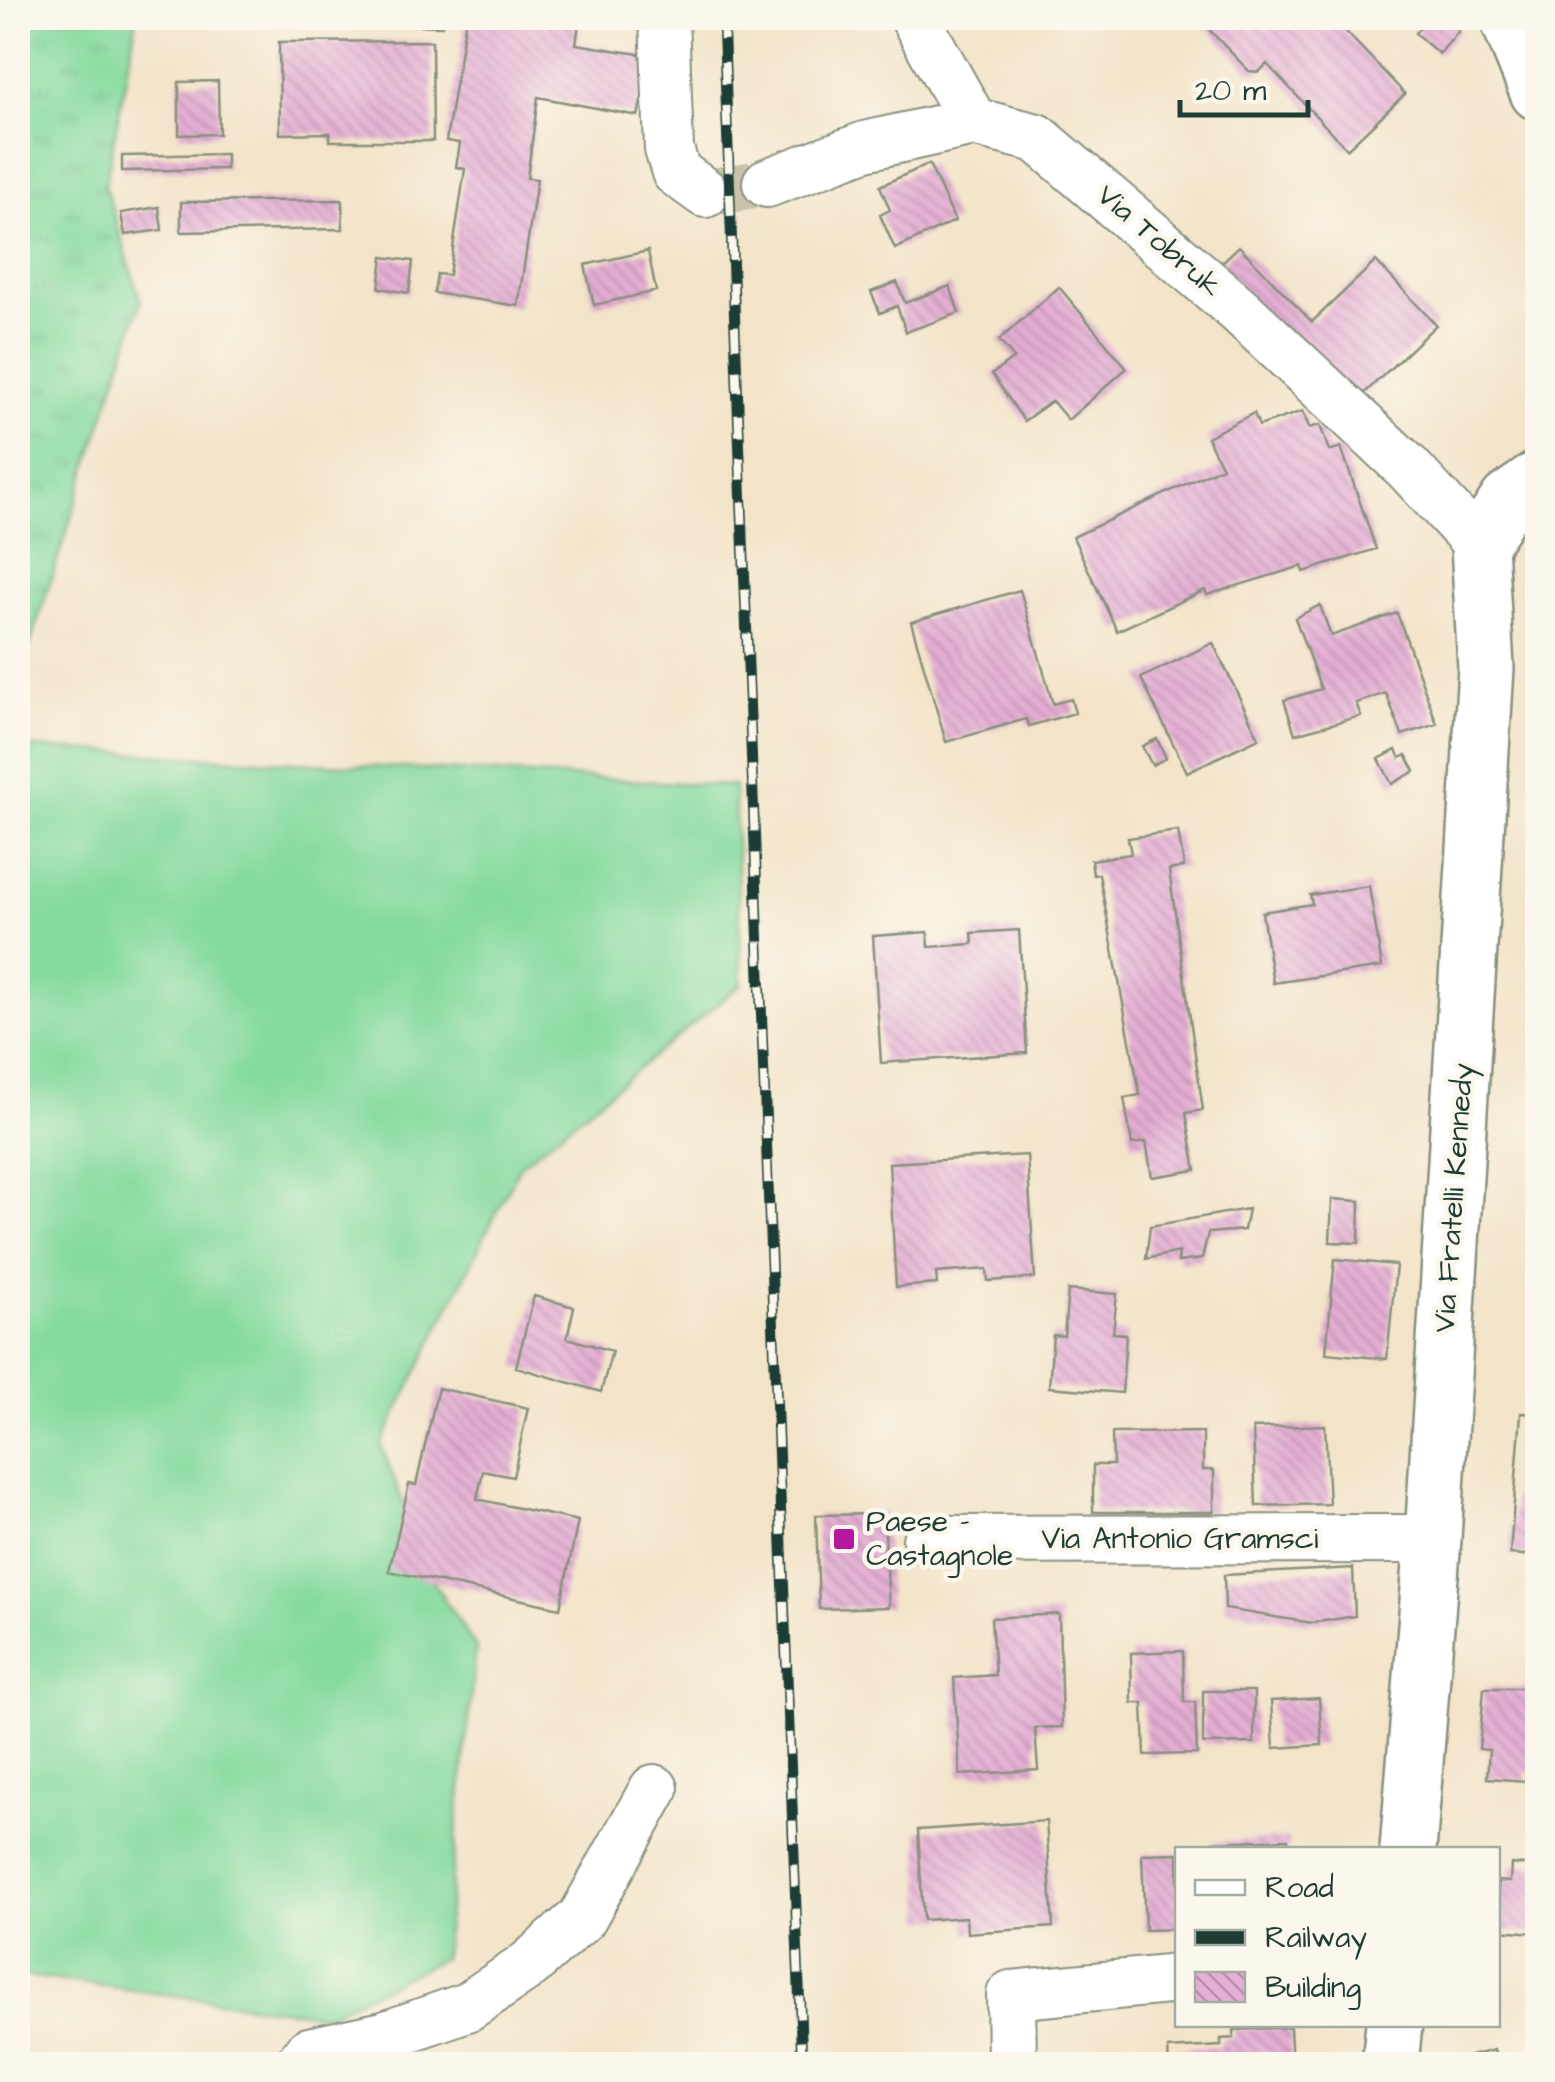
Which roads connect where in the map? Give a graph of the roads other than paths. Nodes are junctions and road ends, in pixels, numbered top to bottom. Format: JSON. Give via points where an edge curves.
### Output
{"nodes":[{"id":1,"x":664,"y":18,"type":"edge"},
{"id":2,"x":916,"y":18,"type":"edge"},
{"id":3,"x":1508,"y":18,"type":"edge"},
{"id":4,"x":1538,"y":92,"type":"edge"},
{"id":5,"x":973,"y":122,"type":"junction"},
{"id":6,"x":767,"y":183,"type":"tunnel mouth"},
{"id":7,"x":705,"y":192,"type":"dead end"},
{"id":8,"x":1538,"y":479,"type":"edge"},
{"id":9,"x":1538,"y":534,"type":"edge"},
{"id":10,"x":1479,"y":545,"type":"junction"},
{"id":11,"x":1432,"y":1539,"type":"junction"},
{"id":12,"x":927,"y":1540,"type":"dead end"},
{"id":13,"x":654,"y":1789,"type":"dead end"},
{"id":14,"x":1408,"y":1847,"type":"edge"},
{"id":15,"x":1175,"y":1979,"type":"edge"},
{"id":16,"x":1394,"y":2027,"type":"edge"},
{"id":17,"x":299,"y":2064,"type":"edge"},
{"id":18,"x":1012,"y":2064,"type":"edge"},
{"id":19,"x":1390,"y":2064,"type":"edge"}],
"edges":[{"from":1,"to":7,"type":"street","via":[[669,149],[676,172]]},
{"from":2,"to":5,"type":"street"},
{"from":3,"to":4,"type":"street"},
{"from":5,"to":6,"type":"street","name":"Via Tobruk","via":[[864,146]]},
{"from":5,"to":10,"type":"street","name":"Via Tobruk","via":[[1037,138],[1110,198],[1408,468]]},
{"from":8,"to":10,"type":"street","via":[[1508,500]]},
{"from":9,"to":10,"type":"street"},
{"from":10,"to":11,"type":"street","name":"Via Fratelli Kennedy","via":[[1486,668]]},
{"from":11,"to":12,"type":"street","name":"Via Antonio Gramsci"},
{"from":11,"to":14,"type":"street","name":"Via Fratelli Kennedy"},
{"from":13,"to":17,"type":"street","via":[[582,1918],[525,1968],[468,2007],[384,2036],[309,2052]]},
{"from":15,"to":18,"type":"street","via":[[1010,1995]]},
{"from":16,"to":19,"type":"street"}]}
